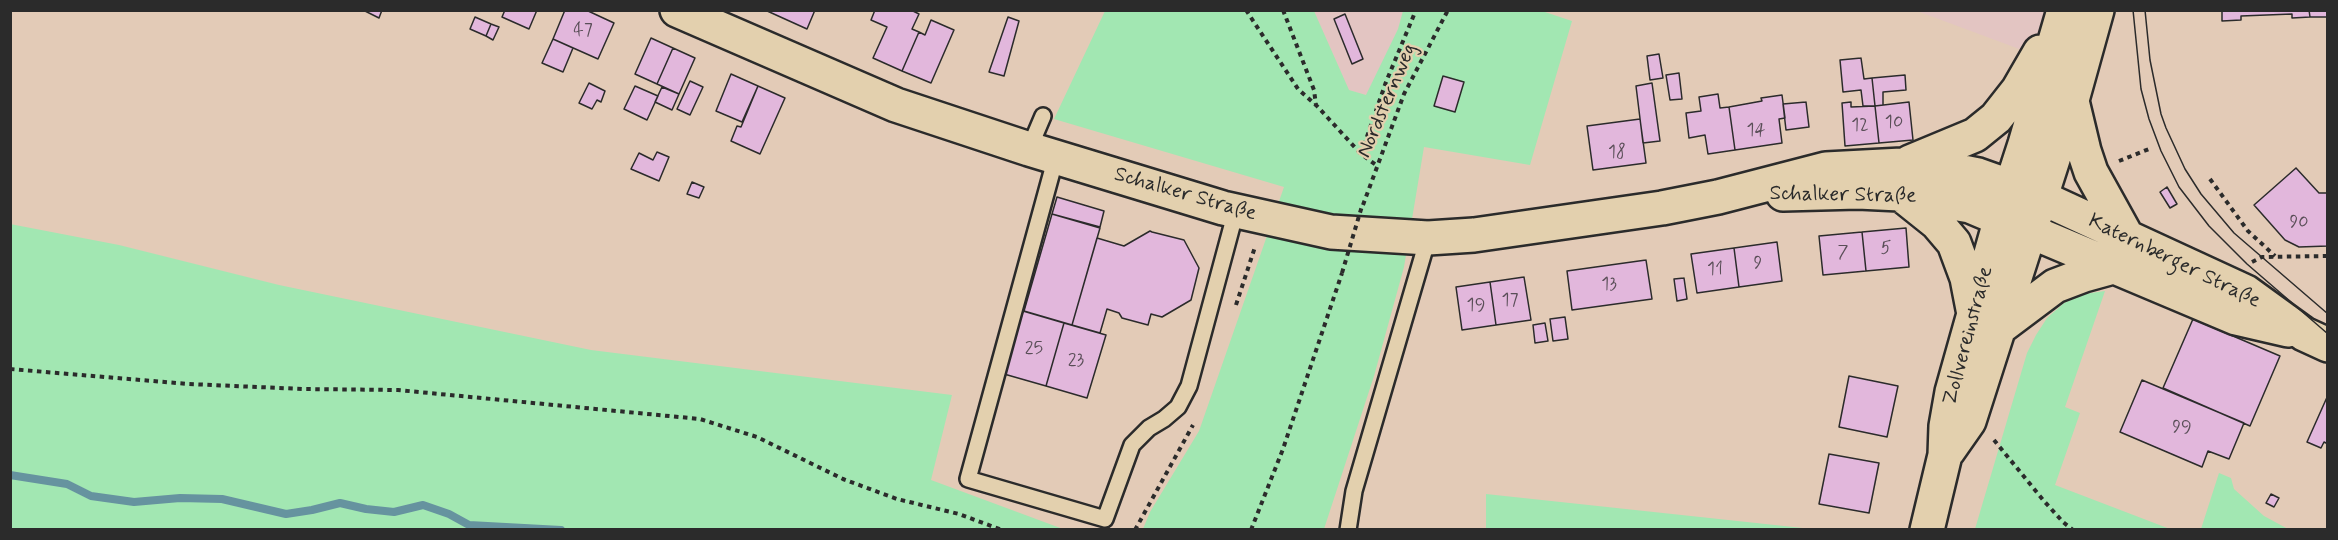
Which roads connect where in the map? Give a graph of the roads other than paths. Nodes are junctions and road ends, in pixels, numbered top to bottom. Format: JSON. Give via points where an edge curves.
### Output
{"nodes":[{"id":1,"x":677,"y":10,"type":"edge"},
{"id":2,"x":2097,"y":10,"type":"edge"},
{"id":3,"x":2063,"y":13,"type":"edge"},
{"id":4,"x":2072,"y":100,"type":"junction"},
{"id":5,"x":1043,"y":116,"type":"dead end"},
{"id":6,"x":1042,"y":154,"type":"junction"},
{"id":7,"x":1901,"y":179,"type":"junction"},
{"id":8,"x":2026,"y":191,"type":"junction"},
{"id":9,"x":1236,"y":211,"type":"junction"},
{"id":10,"x":2015,"y":224,"type":"junction"},
{"id":11,"x":2127,"y":237,"type":"junction"},
{"id":12,"x":1428,"y":238,"type":"junction"},
{"id":13,"x":2113,"y":267,"type":"junction"},
{"id":14,"x":1986,"y":321,"type":"junction"},
{"id":15,"x":2316,"y":339,"type":"edge"},
{"id":16,"x":1945,"y":455,"type":"junction"},
{"id":17,"x":1348,"y":530,"type":"edge"},
{"id":18,"x":1927,"y":530,"type":"edge"}],
"edges":[{"from":1,"to":6,"type":"main road","name":"Schalker Straße","via":[[896,105]]},
{"from":2,"to":4,"type":"main road"},
{"from":3,"to":7,"type":"main road","via":[[2018,90],[1996,118],[1975,135],[1931,155]]},
{"from":3,"to":8,"type":"main road"},
{"from":4,"to":8,"type":"main road"},
{"from":4,"to":11,"type":"main road","via":[[2091,172]]},
{"from":5,"to":6,"type":"lane"},
{"from":6,"to":9,"type":"main road","name":"Schalker Straße"},
{"from":6,"to":9,"type":"lane","via":[[968,479],[1105,519],[1132,445],[1178,407],[1189,386]]},
{"from":7,"to":8,"type":"main road","name":"Schalker Straße","via":[[1963,172]]},
{"from":7,"to":10,"type":"main road","name":"Schalker Straße"},
{"from":7,"to":12,"type":"main road","name":"Schalker Straße","via":[[1826,169],[1718,197],[1622,215]]},
{"from":7,"to":14,"type":"main road","via":[[1954,243]]},
{"from":8,"to":10,"type":"main road"},
{"from":8,"to":11,"type":"main road","name":"Katernberger Straße"},
{"from":9,"to":12,"type":"main road","name":"Schalker Straße","via":[[1331,232]]},
{"from":10,"to":13,"type":"main road","name":"Katernberger Straße"},
{"from":10,"to":14,"type":"main road","name":"Zollvereinstraße"},
{"from":11,"to":15,"type":"main road","name":"Katernberger Straße","via":[[2246,292]]},
{"from":12,"to":17,"type":"lane","via":[[1354,491]]},
{"from":13,"to":14,"type":"main road","via":[[2055,286]]},
{"from":13,"to":15,"type":"main road","name":"Katernberger Straße","via":[[2236,318]]},
{"from":14,"to":16,"type":"main road","name":"Zollvereinstraße","via":[[1952,392]]},
{"from":14,"to":16,"type":"main road","name":"Zollvereinstraße","via":[[1970,421]]},
{"from":16,"to":18,"type":"main road","name":"Zollvereinstraße"}]}
